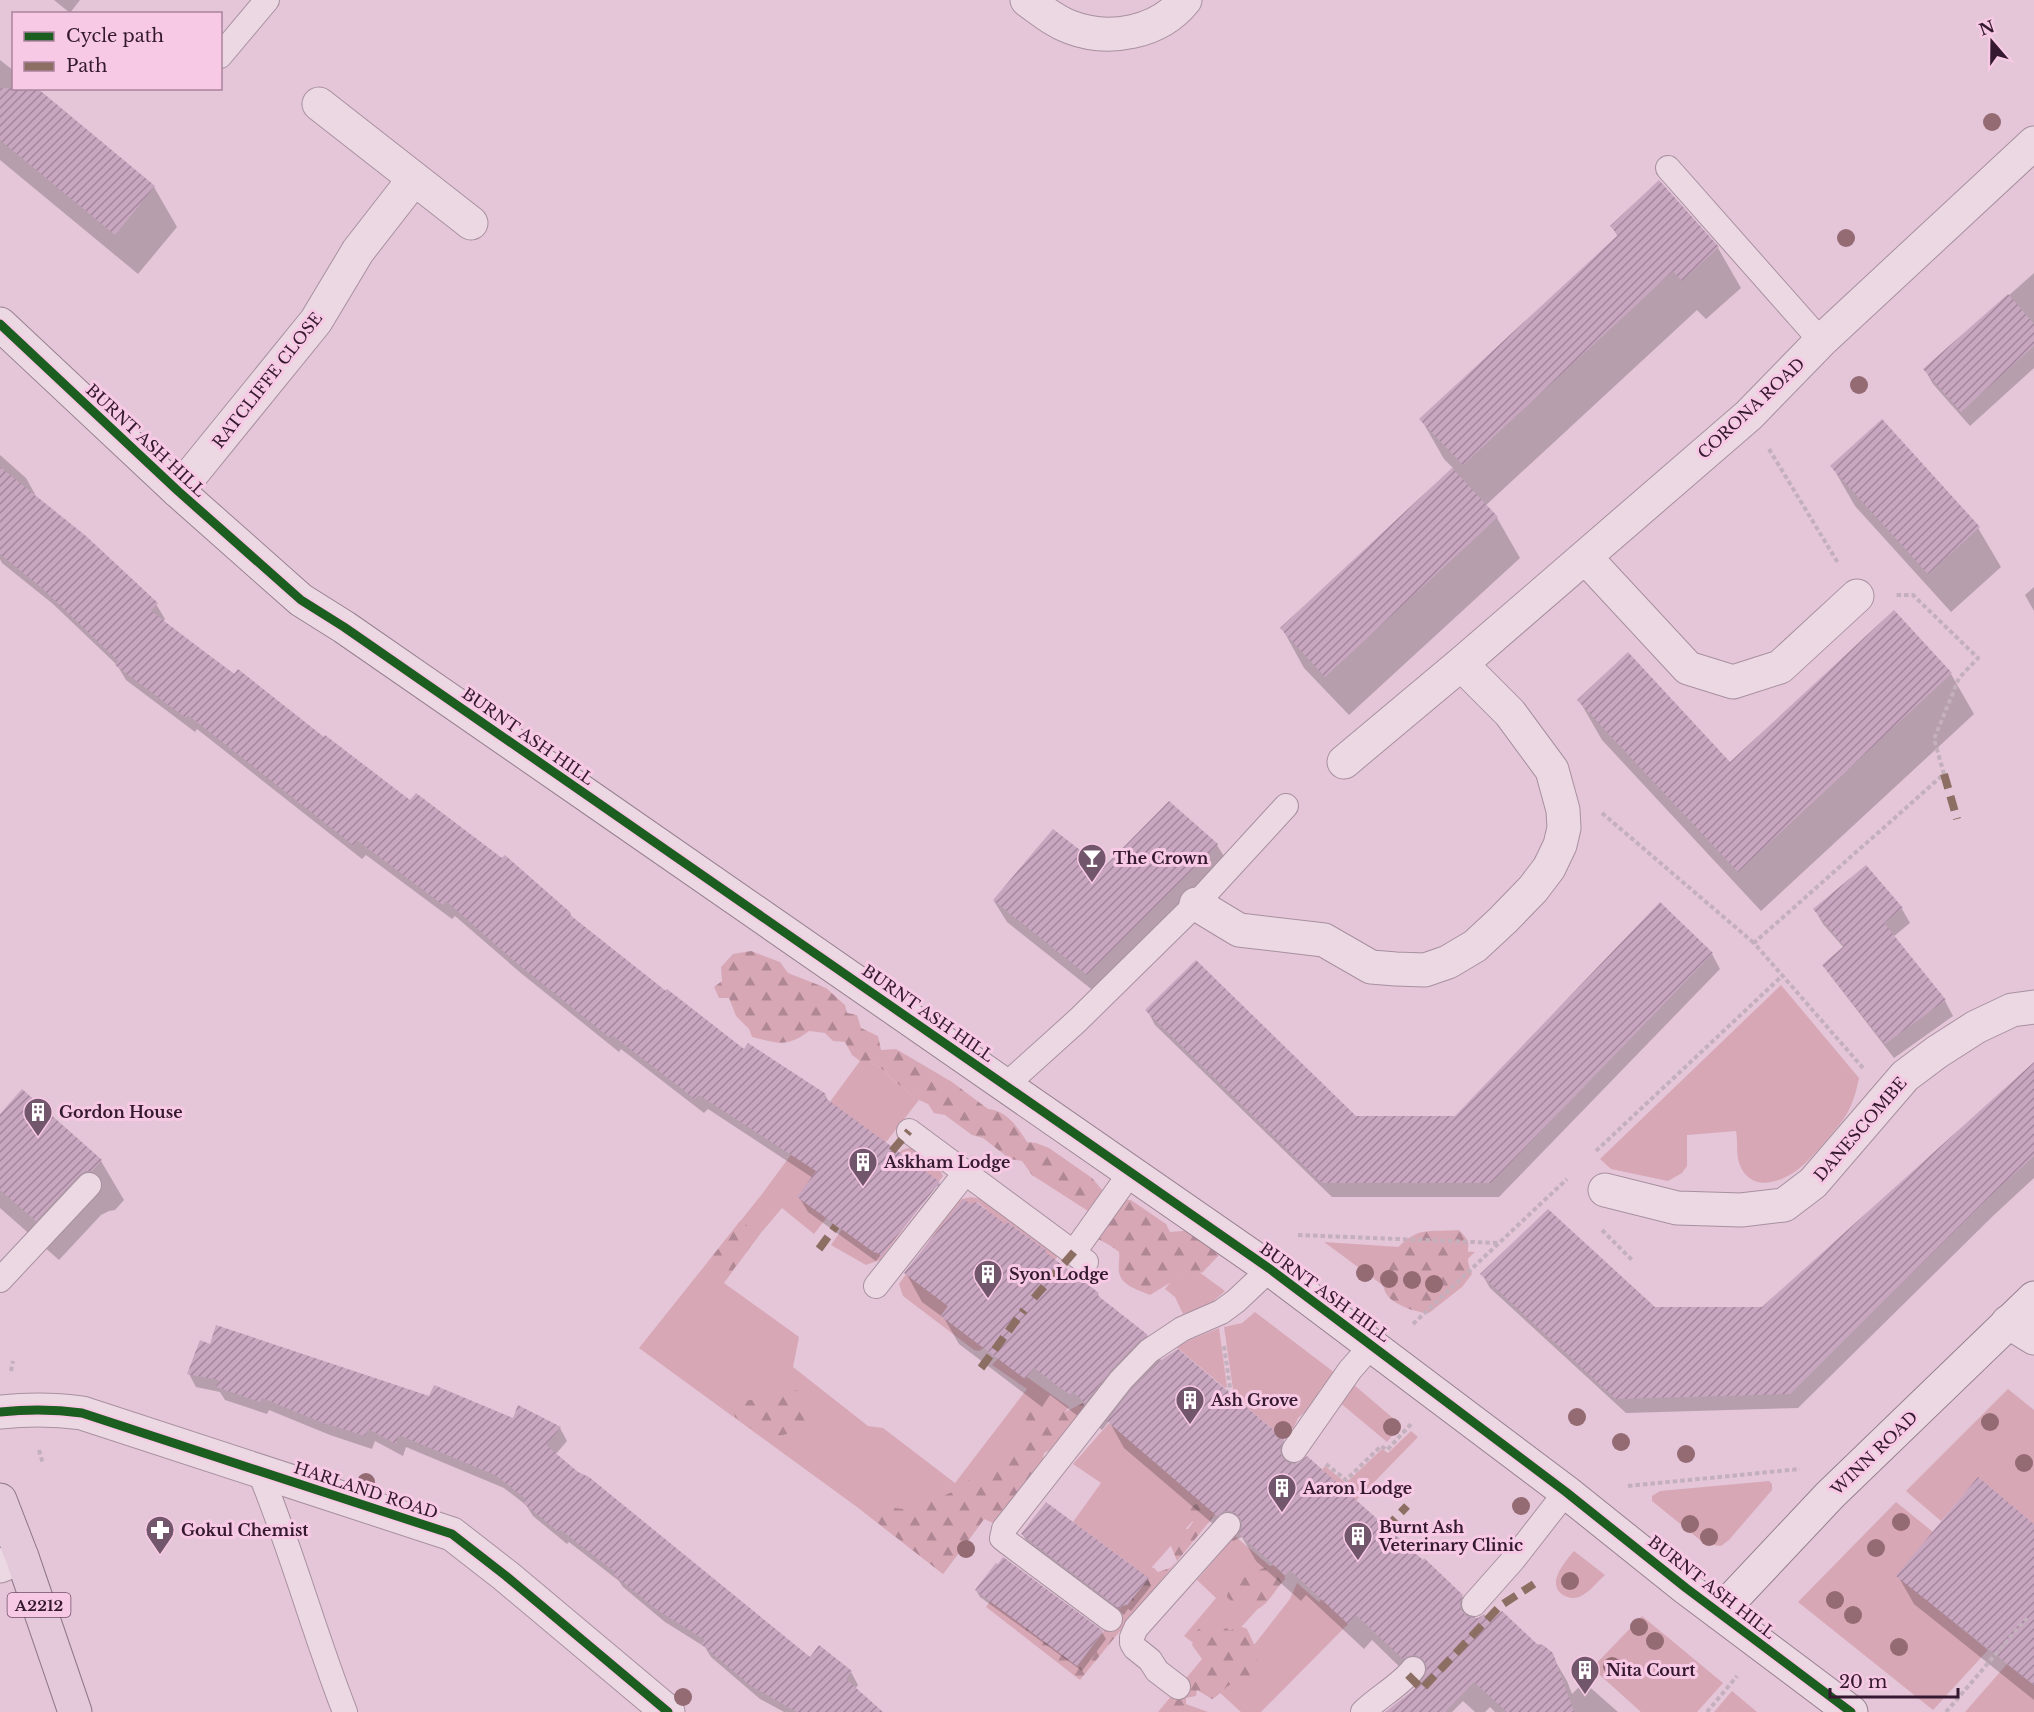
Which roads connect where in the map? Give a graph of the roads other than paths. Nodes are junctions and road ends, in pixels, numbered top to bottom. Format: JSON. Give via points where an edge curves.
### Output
{"nodes":[{"id":1,"x":267,"y":0,"type":"edge"},
{"id":2,"x":1027,"y":0,"type":"edge"},
{"id":3,"x":1185,"y":0,"type":"edge"},
{"id":4,"x":222,"y":54,"type":"edge"},
{"id":5,"x":319,"y":104,"type":"dead end"},
{"id":6,"x":2034,"y":143,"type":"edge"},
{"id":7,"x":1668,"y":168,"type":"dead end"},
{"id":8,"x":414,"y":178,"type":"junction"},
{"id":9,"x":471,"y":223,"type":"dead end"},
{"id":10,"x":0,"y":324,"type":"edge"},
{"id":11,"x":1821,"y":341,"type":"junction"},
{"id":12,"x":178,"y":491,"type":"junction"},
{"id":13,"x":1585,"y":557,"type":"junction"},
{"id":14,"x":1857,"y":596,"type":"road end"},
{"id":15,"x":1461,"y":664,"type":"junction"},
{"id":16,"x":1344,"y":762,"type":"dead end"},
{"id":17,"x":1286,"y":806,"type":"dead end"},
{"id":18,"x":1196,"y":904,"type":"junction"},
{"id":19,"x":2034,"y":1007,"type":"edge"},
{"id":20,"x":1006,"y":1085,"type":"junction"},
{"id":21,"x":909,"y":1131,"type":"dead end"},
{"id":22,"x":966,"y":1172,"type":"junction"},
{"id":23,"x":1131,"y":1172,"type":"junction"},
{"id":24,"x":89,"y":1185,"type":"dead end"},
{"id":25,"x":1605,"y":1190,"type":"dead end"},
{"id":26,"x":1270,"y":1269,"type":"junction"},
{"id":27,"x":0,"y":1280,"type":"edge"},
{"id":28,"x":876,"y":1286,"type":"dead end"},
{"id":29,"x":2034,"y":1298,"type":"edge"},
{"id":30,"x":2021,"y":1330,"type":"edge"},
{"id":31,"x":1372,"y":1345,"type":"junction"},
{"id":32,"x":0,"y":1412,"type":"edge"},
{"id":33,"x":1297,"y":1446,"type":"road end"},
{"id":34,"x":260,"y":1473,"type":"junction"},
{"id":35,"x":1566,"y":1492,"type":"junction"},
{"id":36,"x":0,"y":1500,"type":"edge"},
{"id":37,"x":1228,"y":1525,"type":"dead end"},
{"id":38,"x":11,"y":1562,"type":"edge"},
{"id":39,"x":1473,"y":1604,"type":"dead end"},
{"id":40,"x":1719,"y":1613,"type":"junction"},
{"id":41,"x":1110,"y":1619,"type":"dead end"},
{"id":42,"x":1413,"y":1669,"type":"dead end"},
{"id":43,"x":1178,"y":1687,"type":"dead end"},
{"id":44,"x":1849,"y":1711,"type":"edge"},
{"id":45,"x":75,"y":1712,"type":"edge"},
{"id":46,"x":345,"y":1712,"type":"edge"},
{"id":47,"x":668,"y":1712,"type":"edge"},
{"id":48,"x":1362,"y":1712,"type":"edge"}],
"edges":[{"from":1,"to":4,"type":"lane"},
{"from":2,"to":3,"type":"street","via":[[1070,27],[1108,34],[1147,27]]},
{"from":5,"to":8,"type":"street"},
{"from":6,"to":11,"type":"street","name":"CORONA ROAD"},
{"from":7,"to":11,"type":"lane"},
{"from":8,"to":9,"type":"street"},
{"from":8,"to":12,"type":"street","name":"RATCLIFFE CLOSE","via":[[358,251],[316,321]]},
{"from":10,"to":12,"type":"street","name":"BURNT ASH HILL"},
{"from":11,"to":13,"type":"street","name":"CORONA ROAD","via":[[1749,415]]},
{"from":12,"to":20,"type":"street","name":"BURNT ASH HILL","via":[[301,600]]},
{"from":13,"to":14,"type":"street","via":[[1688,668],[1733,681],[1780,667]]},
{"from":13,"to":15,"type":"street","name":"CORONA ROAD"},
{"from":15,"to":16,"type":"street","name":"CORONA ROAD"},
{"from":15,"to":18,"type":"street","via":[[1510,714],[1552,770],[1563,810],[1560,845],[1549,868],[1503,920],[1448,962],[1425,970],[1396,969],[1371,967],[1324,940],[1239,930]]},
{"from":17,"to":18,"type":"lane"},
{"from":18,"to":20,"type":"lane"},
{"from":19,"to":25,"type":"street","name":"DANESCOMBE","via":[[2012,1010],[1976,1027],[1905,1076],[1813,1183],[1784,1205],[1741,1210],[1677,1209]]},
{"from":20,"to":23,"type":"street","name":"BURNT ASH HILL"},
{"from":21,"to":22,"type":"lane"},
{"from":22,"to":23,"type":"lane","via":[[1080,1257]]},
{"from":22,"to":28,"type":"lane"},
{"from":23,"to":26,"type":"street","name":"BURNT ASH HILL"},
{"from":24,"to":27,"type":"lane"},
{"from":26,"to":31,"type":"street","name":"BURNT ASH HILL"},
{"from":26,"to":41,"type":"lane","via":[[1221,1312],[1182,1329],[1149,1351],[1121,1380],[1004,1529],[1002,1538]]},
{"from":29,"to":30,"type":"street","name":"WINN ROAD"},
{"from":30,"to":40,"type":"street","name":"WINN ROAD","via":[[1830,1495]]},
{"from":31,"to":33,"type":"lane"},
{"from":31,"to":35,"type":"street","name":"BURNT ASH HILL"},
{"from":32,"to":34,"type":"street","name":"HARLAND ROAD","via":[[82,1413]]},
{"from":34,"to":46,"type":"lane"},
{"from":34,"to":47,"type":"street","name":"HARLAND ROAD","via":[[452,1534]]},
{"from":35,"to":39,"type":"lane"},
{"from":35,"to":40,"type":"street","name":"BURNT ASH HILL"},
{"from":36,"to":38,"type":"main road","number":"A2212"},
{"from":37,"to":43,"type":"lane","via":[[1132,1637],[1137,1651]]},
{"from":38,"to":45,"type":"main road","number":"A2212"},
{"from":40,"to":44,"type":"street","name":"BURNT ASH HILL"},
{"from":42,"to":48,"type":"lane"}]}
